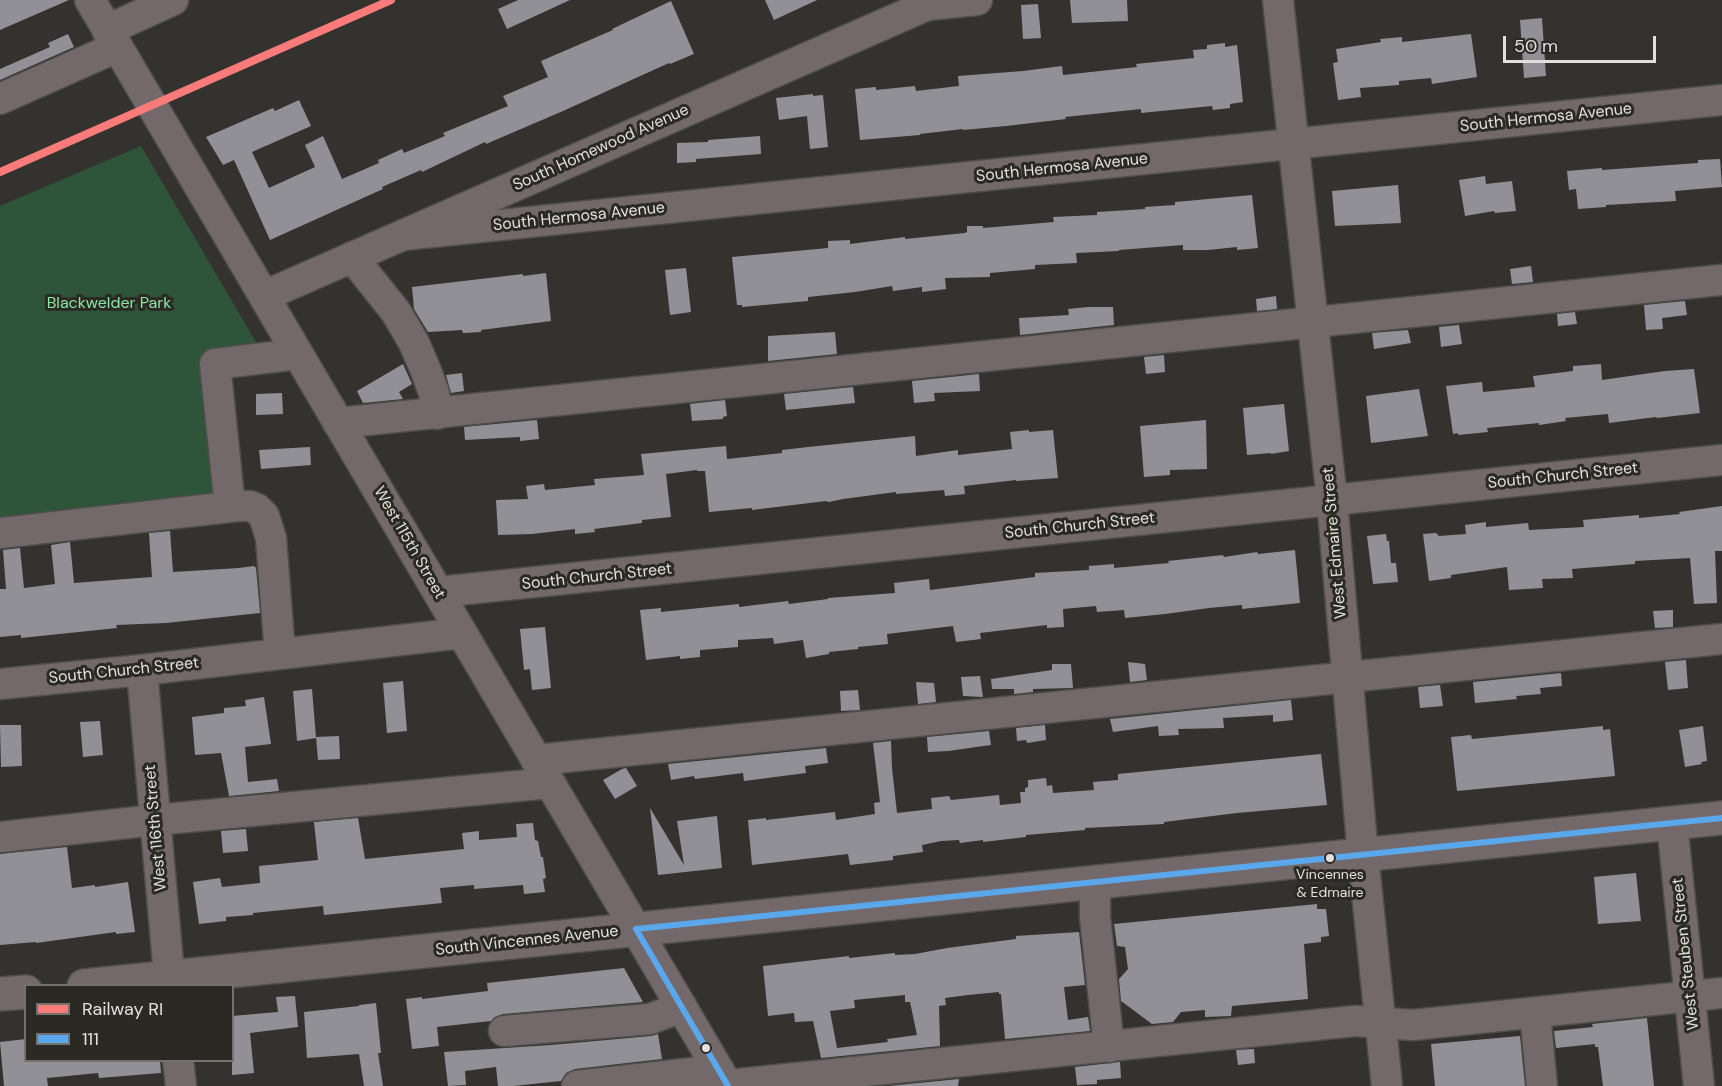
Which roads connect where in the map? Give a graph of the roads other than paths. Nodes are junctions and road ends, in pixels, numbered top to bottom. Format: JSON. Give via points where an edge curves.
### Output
{"nodes":[{"id":1,"x":90,"y":0,"type":"edge"},
{"id":2,"x":173,"y":0,"type":"edge"},
{"id":3,"x":977,"y":0,"type":"edge"},
{"id":4,"x":1278,"y":0,"type":"edge"},
{"id":5,"x":934,"y":2,"type":"edge"},
{"id":6,"x":112,"y":38,"type":"junction"},
{"id":7,"x":0,"y":99,"type":"edge"},
{"id":8,"x":1722,"y":100,"type":"edge"},
{"id":9,"x":1293,"y":144,"type":"junction"},
{"id":10,"x":403,"y":235,"type":"junction"},
{"id":11,"x":352,"y":257,"type":"junction"},
{"id":12,"x":1722,"y":280,"type":"edge"},
{"id":13,"x":264,"y":296,"type":"junction"},
{"id":14,"x":1312,"y":322,"type":"junction"},
{"id":15,"x":298,"y":354,"type":"junction"},
{"id":16,"x":437,"y":414,"type":"junction"},
{"id":17,"x":338,"y":423,"type":"junction"},
{"id":18,"x":1722,"y":460,"type":"edge"},
{"id":19,"x":1332,"y":500,"type":"junction"},
{"id":20,"x":230,"y":507,"type":"junction"},
{"id":21,"x":0,"y":533,"type":"edge"},
{"id":22,"x":438,"y":592,"type":"junction"},
{"id":23,"x":462,"y":633,"type":"junction"},
{"id":24,"x":1722,"y":639,"type":"edge"},
{"id":25,"x":280,"y":654,"type":"junction"},
{"id":26,"x":142,"y":670,"type":"junction"},
{"id":27,"x":1347,"y":677,"type":"junction"},
{"id":28,"x":0,"y":684,"type":"edge"},
{"id":29,"x":543,"y":772,"type":"junction"},
{"id":30,"x":1722,"y":818,"type":"edge"},
{"id":31,"x":155,"y":820,"type":"junction"},
{"id":32,"x":1672,"y":823,"type":"junction"},
{"id":33,"x":0,"y":837,"type":"edge"},
{"id":34,"x":1363,"y":855,"type":"junction"},
{"id":35,"x":1095,"y":882,"type":"junction"},
{"id":36,"x":636,"y":929,"type":"junction"},
{"id":37,"x":170,"y":981,"type":"edge"},
{"id":38,"x":118,"y":984,"type":"edge"},
{"id":39,"x":24,"y":992,"type":"edge"},
{"id":40,"x":1722,"y":993,"type":"edge"},
{"id":41,"x":0,"y":994,"type":"edge"},
{"id":42,"x":1690,"y":996,"type":"junction"},
{"id":43,"x":682,"y":1007,"type":"junction"},
{"id":44,"x":1535,"y":1013,"type":"junction"},
{"id":45,"x":1380,"y":1022,"type":"junction"},
{"id":46,"x":504,"y":1031,"type":"dead end"},
{"id":47,"x":1109,"y":1047,"type":"junction"},
{"id":48,"x":178,"y":1062,"type":"edge"},
{"id":49,"x":725,"y":1080,"type":"edge"},
{"id":50,"x":181,"y":1086,"type":"edge"},
{"id":51,"x":578,"y":1086,"type":"edge"},
{"id":52,"x":1387,"y":1086,"type":"edge"},
{"id":53,"x":1542,"y":1086,"type":"edge"},
{"id":54,"x":1699,"y":1086,"type":"edge"}],
"edges":[{"from":1,"to":6,"type":"street","name":"West 115th Street"},
{"from":2,"to":6,"type":"street"},
{"from":3,"to":5,"type":"street","name":"South Homewood Avenue"},
{"from":4,"to":9,"type":"street","name":"West Edmaire Street"},
{"from":5,"to":10,"type":"street","name":"South Homewood Avenue"},
{"from":6,"to":7,"type":"street"},
{"from":6,"to":13,"type":"street","name":"West 115th Street"},
{"from":8,"to":9,"type":"street","name":"South Hermosa Avenue"},
{"from":9,"to":10,"type":"street","name":"South Hermosa Avenue"},
{"from":9,"to":14,"type":"street","name":"West Edmaire Street"},
{"from":10,"to":11,"type":"street","name":"South Homewood Avenue"},
{"from":11,"to":13,"type":"street","name":"South Homewood Avenue"},
{"from":11,"to":16,"type":"street","via":[[396,312],[414,344],[434,393]]},
{"from":12,"to":14,"type":"street"},
{"from":13,"to":15,"type":"street","name":"West 115th Street"},
{"from":14,"to":16,"type":"street"},
{"from":14,"to":19,"type":"street","name":"West Edmaire Street"},
{"from":15,"to":17,"type":"street","name":"West 115th Street"},
{"from":15,"to":20,"type":"street","via":[[215,364]]},
{"from":16,"to":17,"type":"street"},
{"from":17,"to":22,"type":"street","name":"West 115th Street"},
{"from":18,"to":19,"type":"street","name":"South Church Street"},
{"from":19,"to":22,"type":"street","name":"South Church Street"},
{"from":19,"to":27,"type":"street","name":"West Edmaire Street"},
{"from":20,"to":21,"type":"street"},
{"from":20,"to":25,"type":"street","via":[[257,509],[268,526]]},
{"from":22,"to":23,"type":"street","name":"West 115th Street"},
{"from":23,"to":25,"type":"street","name":"South Church Street"},
{"from":23,"to":29,"type":"street","name":"West 115th Street"},
{"from":24,"to":27,"type":"street"},
{"from":25,"to":26,"type":"street","name":"South Church Street"},
{"from":26,"to":28,"type":"street","name":"South Church Street"},
{"from":26,"to":31,"type":"street","name":"West 116th Street"},
{"from":27,"to":29,"type":"street"},
{"from":27,"to":34,"type":"street","name":"West Edmaire Street"},
{"from":29,"to":31,"type":"street"},
{"from":29,"to":36,"type":"street","name":"West 115th Street"},
{"from":30,"to":32,"type":"main road","name":"South Vincennes Avenue"},
{"from":31,"to":33,"type":"street"},
{"from":31,"to":37,"type":"street","name":"West 116th Street"},
{"from":32,"to":34,"type":"main road","name":"South Vincennes Avenue"},
{"from":32,"to":42,"type":"street","name":"West Steuben Street"},
{"from":34,"to":35,"type":"main road","name":"South Vincennes Avenue"},
{"from":34,"to":45,"type":"street","name":"West Edmaire Street"},
{"from":35,"to":36,"type":"main road","name":"South Vincennes Avenue"},
{"from":35,"to":47,"type":"street"},
{"from":36,"to":37,"type":"main road","name":"South Vincennes Avenue"},
{"from":36,"to":43,"type":"street","name":"West 115th Street"},
{"from":37,"to":38,"type":"main road","name":"South Vincennes Avenue"},
{"from":39,"to":41,"type":"main road"},
{"from":40,"to":42,"type":"street"},
{"from":42,"to":44,"type":"street"},
{"from":42,"to":54,"type":"street","name":"West Steuben Street"},
{"from":43,"to":46,"type":"street","via":[[650,1018]]},
{"from":43,"to":49,"type":"street","name":"West 115th Street"},
{"from":44,"to":45,"type":"street","via":[[1413,1025]]},
{"from":44,"to":53,"type":"street"},
{"from":45,"to":47,"type":"street","via":[[1355,1021]]},
{"from":45,"to":52,"type":"street","name":"West Edmaire Street"},
{"from":47,"to":49,"type":"street"},
{"from":48,"to":50,"type":"street"},
{"from":49,"to":51,"type":"street"}]}
